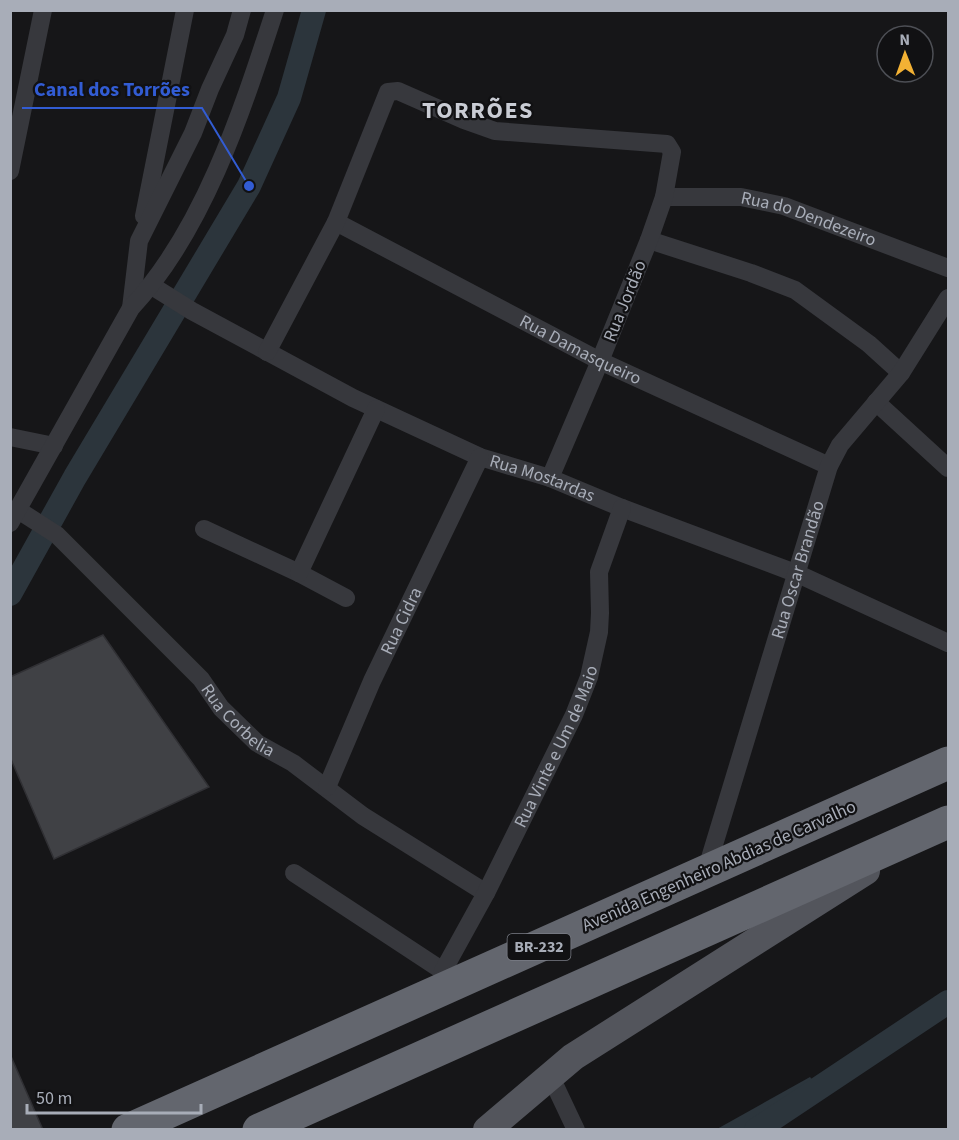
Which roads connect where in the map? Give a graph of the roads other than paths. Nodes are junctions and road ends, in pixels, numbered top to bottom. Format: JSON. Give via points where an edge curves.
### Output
{"nodes":[{"id":1,"x":43,"y":10,"type":"edge"},
{"id":2,"x":185,"y":10,"type":"edge"},
{"id":3,"x":242,"y":10,"type":"edge"},
{"id":4,"x":275,"y":10,"type":"edge"},
{"id":5,"x":10,"y":171,"type":"edge"},
{"id":6,"x":664,"y":197,"type":"junction"},
{"id":7,"x":336,"y":222,"type":"junction"},
{"id":8,"x":650,"y":240,"type":"junction"},
{"id":9,"x":139,"y":241,"type":"junction"},
{"id":10,"x":948,"y":268,"type":"edge"},
{"id":11,"x":152,"y":286,"type":"junction"},
{"id":12,"x":948,"y":298,"type":"edge"},
{"id":13,"x":130,"y":308,"type":"junction"},
{"id":14,"x":267,"y":352,"type":"junction"},
{"id":15,"x":600,"y":362,"type":"junction"},
{"id":16,"x":901,"y":373,"type":"junction"},
{"id":17,"x":876,"y":402,"type":"junction"},
{"id":18,"x":376,"y":409,"type":"junction"},
{"id":19,"x":10,"y":436,"type":"edge"},
{"id":20,"x":54,"y":446,"type":"junction"},
{"id":21,"x":480,"y":457,"type":"junction"},
{"id":22,"x":829,"y":466,"type":"junction"},
{"id":23,"x":948,"y":468,"type":"edge"},
{"id":24,"x":549,"y":478,"type":"junction"},
{"id":25,"x":622,"y":508,"type":"junction"},
{"id":26,"x":16,"y":515,"type":"edge"},
{"id":27,"x":204,"y":529,"type":"dead end"},
{"id":28,"x":299,"y":573,"type":"junction"},
{"id":29,"x":798,"y":574,"type":"junction"},
{"id":30,"x":346,"y":598,"type":"dead end"},
{"id":31,"x":948,"y":643,"type":"edge"},
{"id":32,"x":948,"y":760,"type":"edge"},
{"id":33,"x":327,"y":788,"type":"junction"},
{"id":34,"x":941,"y":825,"type":"edge"},
{"id":35,"x":706,"y":872,"type":"junction"},
{"id":36,"x":294,"y":873,"type":"dead end"},
{"id":37,"x":486,"y":893,"type":"junction"},
{"id":38,"x":449,"y":978,"type":"junction"},
{"id":39,"x":550,"y":1075,"type":"junction"},
{"id":40,"x":128,"y":1130,"type":"edge"},
{"id":41,"x":259,"y":1130,"type":"edge"},
{"id":42,"x":486,"y":1130,"type":"edge"},
{"id":43,"x":576,"y":1130,"type":"edge"}],
"edges":[{"from":1,"to":5,"type":"street"},
{"from":2,"to":9,"type":"street"},
{"from":3,"to":9,"type":"street","via":[[193,133]]},
{"from":4,"to":11,"type":"street","via":[[254,76],[204,197]]},
{"from":6,"to":7,"type":"street","name":"Rua Jordão","via":[[671,149],[667,144],[495,131],[391,94]]},
{"from":6,"to":8,"type":"street","name":"Rua Jordão"},
{"from":6,"to":10,"type":"street","name":"Rua do Dendezeiro","via":[[741,197],[784,206]]},
{"from":7,"to":14,"type":"street"},
{"from":7,"to":15,"type":"street","name":"Rua Damasqueiro"},
{"from":8,"to":15,"type":"street","name":"Rua Jordão"},
{"from":8,"to":16,"type":"street","via":[[795,290],[869,344]]},
{"from":9,"to":13,"type":"street"},
{"from":11,"to":13,"type":"street"},
{"from":11,"to":14,"type":"street","name":"Rua Mostardas"},
{"from":12,"to":16,"type":"street","name":"Rua Oscar Brandão"},
{"from":13,"to":20,"type":"street"},
{"from":14,"to":18,"type":"street","name":"Rua Mostardas"},
{"from":15,"to":22,"type":"street","name":"Rua Damasqueiro"},
{"from":15,"to":24,"type":"street","name":"Rua Jordão"},
{"from":16,"to":17,"type":"street","name":"Rua Oscar Brandão"},
{"from":17,"to":22,"type":"street","name":"Rua Oscar Brandão","via":[[840,445]]},
{"from":17,"to":23,"type":"street"},
{"from":18,"to":21,"type":"street","name":"Rua Mostardas"},
{"from":18,"to":28,"type":"street"},
{"from":19,"to":20,"type":"street"},
{"from":20,"to":26,"type":"street"},
{"from":21,"to":24,"type":"street","name":"Rua Mostardas"},
{"from":21,"to":33,"type":"street","name":"Rua Cidra","via":[[372,681]]},
{"from":22,"to":29,"type":"street","name":"Rua Oscar Brandão"},
{"from":24,"to":25,"type":"street","name":"Rua Mostardas"},
{"from":25,"to":29,"type":"street","name":"Rua Mostardas"},
{"from":25,"to":37,"type":"street","name":"Rua Vinte e Um de Maio","via":[[599,572],[600,622],[589,676],[574,715]]},
{"from":26,"to":33,"type":"street","name":"Rua Corbelia","via":[[57,535],[201,679],[220,708],[257,743]]},
{"from":27,"to":28,"type":"street"},
{"from":28,"to":30,"type":"street"},
{"from":29,"to":31,"type":"street","name":"Rua Mostardas"},
{"from":29,"to":35,"type":"street","name":"Rua Oscar Brandão"},
{"from":32,"to":35,"type":"highway","name":"Avenida Engenheiro Abdias de Carvalho","number":"BR-232"},
{"from":33,"to":37,"type":"street","name":"Rua Corbelia","via":[[363,816]]},
{"from":34,"to":39,"type":"main road"},
{"from":34,"to":41,"type":"highway"},
{"from":35,"to":38,"type":"highway","name":"Avenida Engenheiro Abdias de Carvalho","number":"BR-232"},
{"from":36,"to":38,"type":"street"},
{"from":37,"to":38,"type":"street","name":"Rua Vinte e Um de Maio"},
{"from":38,"to":40,"type":"highway","name":"Avenida Engenheiro Abdias de Carvalho","number":"BR-232"},
{"from":39,"to":42,"type":"main road"},
{"from":39,"to":43,"type":"street"}]}
